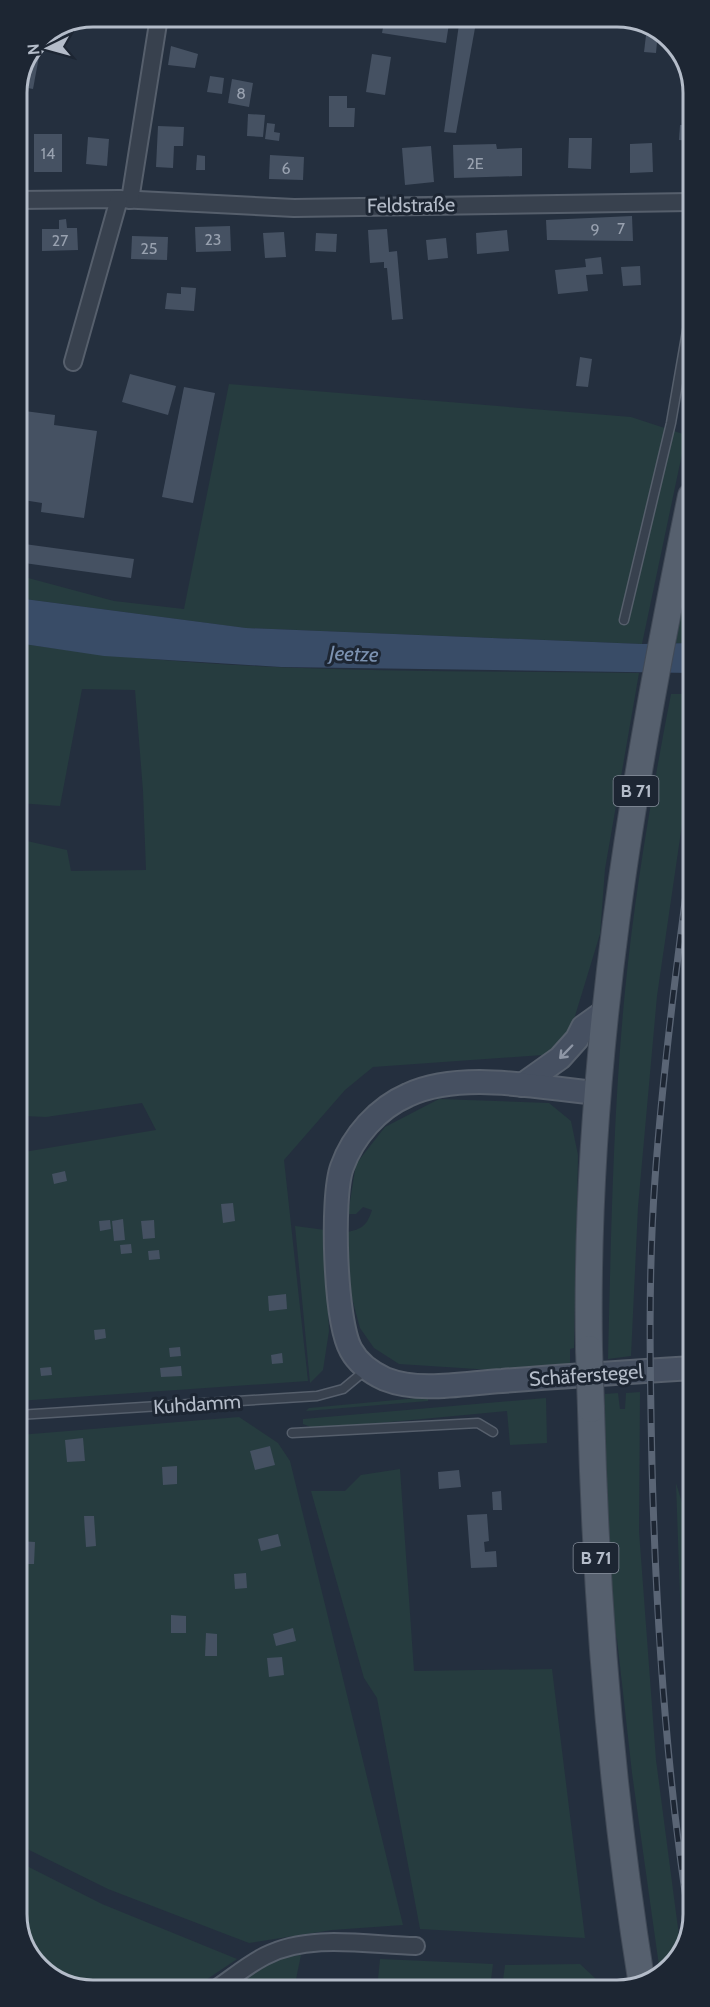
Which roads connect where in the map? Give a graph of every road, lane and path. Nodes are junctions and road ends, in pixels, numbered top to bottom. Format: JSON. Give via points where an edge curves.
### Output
{"nodes":[{"id":1,"x":157,"y":27,"type":"edge"},
{"id":2,"x":125,"y":199,"type":"junction"},
{"id":3,"x":27,"y":200,"type":"edge"},
{"id":4,"x":683,"y":202,"type":"edge"},
{"id":5,"x":683,"y":354,"type":"edge"},
{"id":6,"x":73,"y":362,"type":"dead end"},
{"id":7,"x":683,"y":538,"type":"edge"},
{"id":8,"x":624,"y":620,"type":"dead end"},
{"id":9,"x":604,"y":1012,"type":"junction"},
{"id":10,"x":522,"y":1085,"type":"junction"},
{"id":11,"x":597,"y":1093,"type":"junction"},
{"id":12,"x":367,"y":1368,"type":"junction"},
{"id":13,"x":683,"y":1369,"type":"edge"},
{"id":14,"x":27,"y":1414,"type":"edge"},
{"id":15,"x":493,"y":1432,"type":"dead end"},
{"id":16,"x":292,"y":1433,"type":"dead end"},
{"id":17,"x":416,"y":1946,"type":"dead end"},
{"id":18,"x":641,"y":1975,"type":"edge"},
{"id":19,"x":229,"y":1980,"type":"edge"}],
"edges":[{"from":1,"to":2,"type":"street"},
{"from":2,"to":3,"type":"street","name":"Feldstraße"},
{"from":2,"to":4,"type":"street","name":"Feldstraße","via":[[294,208]]},
{"from":2,"to":6,"type":"street"},
{"from":5,"to":8,"type":"lane","via":[[671,423]]},
{"from":7,"to":9,"type":"main road","number":"B 71","via":[[648,713]]},
{"from":9,"to":10,"type":"main road","one_way":true,"via":[[583,1027],[560,1058]]},
{"from":9,"to":11,"type":"main road","number":"B 71"},
{"from":10,"to":11,"type":"main road"},
{"from":10,"to":12,"type":"main road","via":[[441,1085],[408,1095],[380,1112],[348,1153],[336,1199],[341,1307],[346,1340]]},
{"from":11,"to":18,"type":"main road","number":"B 71","bridge":true,"via":[[589,1349],[596,1569],[606,1707]]},
{"from":12,"to":13,"type":"main road","name":"Schäferstegel","via":[[403,1384]]},
{"from":12,"to":14,"type":"lane","name":"Kuhdamm","via":[[343,1389],[311,1397]]},
{"from":15,"to":16,"type":"lane","via":[[478,1423]]},
{"from":17,"to":19,"type":"street","via":[[312,1943],[288,1947],[265,1956]]}]}
